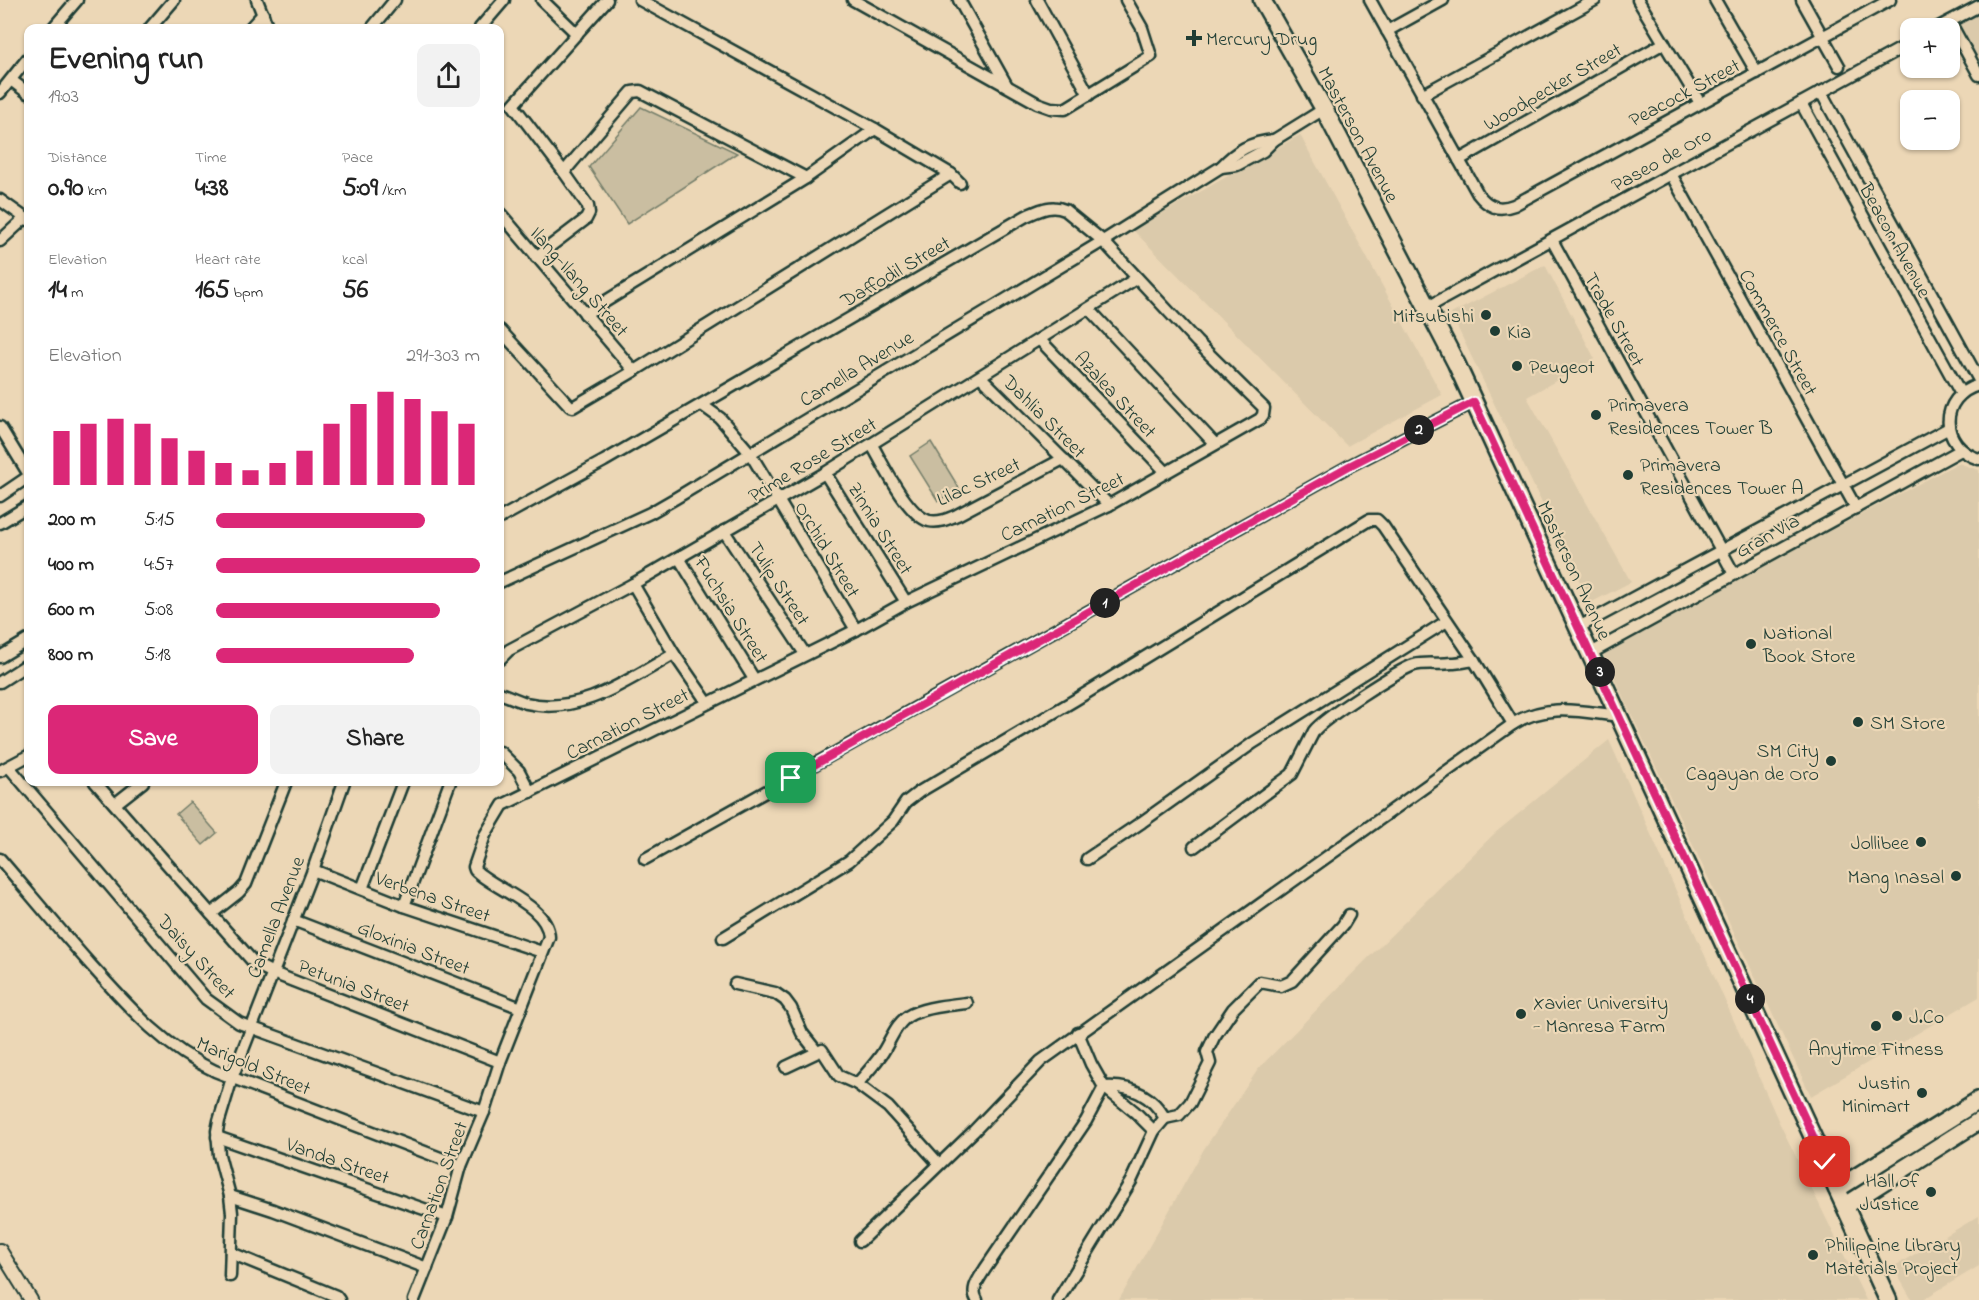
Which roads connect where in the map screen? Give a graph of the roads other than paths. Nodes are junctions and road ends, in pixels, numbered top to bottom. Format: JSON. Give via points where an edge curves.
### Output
{"nodes":[{"id":1,"x":76,"y":0,"type":"edge"},
{"id":2,"x":174,"y":0,"type":"edge"},
{"id":3,"x":257,"y":0,"type":"edge"},
{"id":4,"x":395,"y":0,"type":"edge"},
{"id":5,"x":504,"y":0,"type":"edge"},
{"id":6,"x":542,"y":0,"type":"edge"},
{"id":7,"x":607,"y":0,"type":"edge"},
{"id":8,"x":640,"y":0,"type":"edge"},
{"id":9,"x":853,"y":0,"type":"edge"},
{"id":10,"x":875,"y":0,"type":"edge"},
{"id":11,"x":959,"y":0,"type":"edge"},
{"id":12,"x":1037,"y":0,"type":"edge"},
{"id":13,"x":1126,"y":0,"type":"edge"},
{"id":14,"x":1262,"y":0,"type":"edge"},
{"id":15,"x":1370,"y":0,"type":"edge"},
{"id":16,"x":1443,"y":0,"type":"edge"},
{"id":17,"x":1594,"y":0,"type":"edge"},
{"id":18,"x":1638,"y":0,"type":"edge"},
{"id":19,"x":1715,"y":0,"type":"edge"},
{"id":20,"x":1802,"y":0,"type":"edge"},
{"id":21,"x":1890,"y":0,"type":"edge"},
{"id":22,"x":1979,"y":6,"type":"edge"},
{"id":23,"x":263,"y":14,"type":"junction"},
{"id":24,"x":884,"y":16,"type":"junction"},
{"id":25,"x":1957,"y":18,"type":"edge"},
{"id":26,"x":61,"y":24,"type":"edge"},
{"id":27,"x":153,"y":24,"type":"edge"},
{"id":28,"x":254,"y":24,"type":"edge"},
{"id":29,"x":267,"y":24,"type":"edge"},
{"id":30,"x":375,"y":24,"type":"edge"},
{"id":31,"x":483,"y":24,"type":"edge"},
{"id":32,"x":1387,"y":31,"type":"junction"},
{"id":33,"x":577,"y":34,"type":"junction"},
{"id":34,"x":1822,"y":37,"type":"junction"},
{"id":35,"x":1960,"y":40,"type":"edge"},
{"id":36,"x":1664,"y":43,"type":"junction"},
{"id":37,"x":1900,"y":49,"type":"edge"},
{"id":38,"x":24,"y":63,"type":"edge"},
{"id":39,"x":1839,"y":66,"type":"dead end"},
{"id":40,"x":1757,"y":73,"type":"junction"},
{"id":41,"x":1979,"y":75,"type":"edge"},
{"id":42,"x":11,"y":80,"type":"junction"},
{"id":43,"x":1008,"y":87,"type":"junction"},
{"id":44,"x":24,"y":90,"type":"edge"},
{"id":45,"x":1821,"y":92,"type":"junction"},
{"id":46,"x":0,"y":93,"type":"edge"},
{"id":47,"x":1089,"y":95,"type":"junction"},
{"id":48,"x":1422,"y":95,"type":"junction"},
{"id":49,"x":1701,"y":103,"type":"junction"},
{"id":50,"x":1801,"y":103,"type":"junction"},
{"id":51,"x":1324,"y":109,"type":"junction"},
{"id":52,"x":875,"y":129,"type":"junction"},
{"id":53,"x":1459,"y":160,"type":"junction"},
{"id":54,"x":564,"y":172,"type":"junction"},
{"id":55,"x":951,"y":174,"type":"junction"},
{"id":56,"x":1671,"y":174,"type":"junction"},
{"id":57,"x":806,"y":178,"type":"junction"},
{"id":58,"x":960,"y":183,"type":"dead end"},
{"id":59,"x":0,"y":200,"type":"edge"},
{"id":60,"x":24,"y":217,"type":"edge"},
{"id":61,"x":504,"y":218,"type":"edge"},
{"id":62,"x":24,"y":221,"type":"edge"},
{"id":63,"x":1552,"y":240,"type":"junction"},
{"id":64,"x":0,"y":241,"type":"edge"},
{"id":65,"x":1102,"y":241,"type":"junction"},
{"id":66,"x":536,"y":256,"type":"junction"},
{"id":67,"x":1137,"y":278,"type":"junction"},
{"id":68,"x":1428,"y":307,"type":"junction"},
{"id":69,"x":1089,"y":309,"type":"junction"},
{"id":70,"x":585,"y":314,"type":"junction"},
{"id":71,"x":504,"y":334,"type":"edge"},
{"id":72,"x":1040,"y":340,"type":"junction"},
{"id":73,"x":634,"y":371,"type":"junction"},
{"id":74,"x":981,"y":377,"type":"junction"},
{"id":75,"x":1979,"y":380,"type":"edge"},
{"id":76,"x":1979,"y":385,"type":"edge"},
{"id":77,"x":1961,"y":394,"type":"junction"},
{"id":78,"x":1474,"y":402,"type":"junction"},
{"id":79,"x":702,"y":405,"type":"junction"},
{"id":80,"x":1264,"y":412,"type":"joint"},
{"id":81,"x":0,"y":427,"type":"edge"},
{"id":82,"x":1949,"y":428,"type":"junction"},
{"id":83,"x":1215,"y":444,"type":"junction"},
{"id":84,"x":872,"y":445,"type":"junction"},
{"id":85,"x":1961,"y":450,"type":"junction"},
{"id":86,"x":750,"y":453,"type":"junction"},
{"id":87,"x":1063,"y":459,"type":"junction"},
{"id":88,"x":1979,"y":459,"type":"edge"},
{"id":89,"x":24,"y":468,"type":"edge"},
{"id":90,"x":1166,"y":472,"type":"junction"},
{"id":91,"x":825,"y":473,"type":"junction"},
{"id":92,"x":24,"y":478,"type":"edge"},
{"id":93,"x":1843,"y":485,"type":"junction"},
{"id":94,"x":0,"y":496,"type":"edge"},
{"id":95,"x":777,"y":501,"type":"junction"},
{"id":96,"x":1109,"y":505,"type":"junction"},
{"id":97,"x":24,"y":508,"type":"edge"},
{"id":98,"x":1856,"y":508,"type":"junction"},
{"id":99,"x":504,"y":516,"type":"edge"},
{"id":100,"x":0,"y":523,"type":"edge"},
{"id":101,"x":724,"y":531,"type":"junction"},
{"id":102,"x":1722,"y":550,"type":"junction"},
{"id":103,"x":679,"y":558,"type":"junction"},
{"id":104,"x":1734,"y":574,"type":"junction"},
{"id":105,"x":504,"y":580,"type":"edge"},
{"id":106,"x":633,"y":584,"type":"junction"},
{"id":107,"x":906,"y":602,"type":"junction"},
{"id":108,"x":1447,"y":621,"type":"junction"},
{"id":109,"x":1579,"y":627,"type":"junction"},
{"id":110,"x":856,"y":630,"type":"junction"},
{"id":111,"x":24,"y":642,"type":"edge"},
{"id":112,"x":1590,"y":653,"type":"junction"},
{"id":113,"x":674,"y":654,"type":"junction"},
{"id":114,"x":805,"y":654,"type":"junction"},
{"id":115,"x":504,"y":655,"type":"edge"},
{"id":116,"x":0,"y":657,"type":"edge"},
{"id":117,"x":1474,"y":660,"type":"junction"},
{"id":118,"x":24,"y":667,"type":"edge"},
{"id":119,"x":754,"y":679,"type":"junction"},
{"id":120,"x":0,"y":682,"type":"edge"},
{"id":121,"x":504,"y":694,"type":"edge"},
{"id":122,"x":707,"y":702,"type":"junction"},
{"id":123,"x":1620,"y":716,"type":"junction"},
{"id":124,"x":1514,"y":724,"type":"junction"},
{"id":125,"x":504,"y":756,"type":"edge"},
{"id":126,"x":24,"y":758,"type":"edge"},
{"id":127,"x":4,"y":769,"type":"edge"},
{"id":128,"x":98,"y":786,"type":"edge"},
{"id":129,"x":138,"y":786,"type":"edge"},
{"id":130,"x":284,"y":786,"type":"edge"},
{"id":131,"x":343,"y":786,"type":"edge"},
{"id":132,"x":401,"y":786,"type":"edge"},
{"id":133,"x":449,"y":786,"type":"edge"},
{"id":134,"x":530,"y":792,"type":"junction"},
{"id":135,"x":115,"y":804,"type":"junction"},
{"id":136,"x":1194,"y":847,"type":"dead end"},
{"id":137,"x":1087,"y":858,"type":"dead end"},
{"id":138,"x":0,"y":859,"type":"edge"},
{"id":139,"x":645,"y":859,"type":"dead end"},
{"id":140,"x":313,"y":870,"type":"junction"},
{"id":141,"x":362,"y":890,"type":"junction"},
{"id":142,"x":404,"y":906,"type":"junction"},
{"id":143,"x":211,"y":914,"type":"junction"},
{"id":144,"x":1349,"y":915,"type":"dead end"},
{"id":145,"x":293,"y":920,"type":"junction"},
{"id":146,"x":723,"y":938,"type":"dead end"},
{"id":147,"x":542,"y":952,"type":"junction"},
{"id":148,"x":273,"y":973,"type":"junction"},
{"id":149,"x":735,"y":984,"type":"dead end"},
{"id":150,"x":967,"y":1003,"type":"dead end"},
{"id":151,"x":521,"y":1008,"type":"junction"},
{"id":152,"x":252,"y":1028,"type":"junction"},
{"id":153,"x":1078,"y":1033,"type":"junction"},
{"id":154,"x":817,"y":1052,"type":"junction"},
{"id":155,"x":500,"y":1062,"type":"junction"},
{"id":156,"x":786,"y":1067,"type":"dead end"},
{"id":157,"x":232,"y":1078,"type":"junction"},
{"id":158,"x":857,"y":1084,"type":"junction"},
{"id":159,"x":1104,"y":1087,"type":"junction"},
{"id":160,"x":1979,"y":1100,"type":"edge"},
{"id":161,"x":483,"y":1112,"type":"junction"},
{"id":162,"x":1165,"y":1118,"type":"junction"},
{"id":163,"x":1979,"y":1121,"type":"edge"},
{"id":164,"x":1154,"y":1131,"type":"junction"},
{"id":165,"x":217,"y":1137,"type":"junction"},
{"id":166,"x":939,"y":1164,"type":"junction"},
{"id":167,"x":461,"y":1166,"type":"junction"},
{"id":168,"x":1837,"y":1189,"type":"junction"},
{"id":169,"x":230,"y":1196,"type":"junction"},
{"id":170,"x":1845,"y":1206,"type":"junction"},
{"id":171,"x":447,"y":1217,"type":"junction"},
{"id":172,"x":860,"y":1241,"type":"dead end"},
{"id":173,"x":0,"y":1250,"type":"edge"},
{"id":174,"x":231,"y":1253,"type":"junction"},
{"id":175,"x":427,"y":1268,"type":"junction"},
{"id":176,"x":230,"y":1276,"type":"dead end"},
{"id":177,"x":31,"y":1300,"type":"edge"},
{"id":178,"x":339,"y":1300,"type":"edge"},
{"id":179,"x":414,"y":1300,"type":"edge"},
{"id":180,"x":977,"y":1300,"type":"edge"},
{"id":181,"x":1058,"y":1300,"type":"edge"},
{"id":182,"x":1888,"y":1300,"type":"edge"}],
"edges":[{"from":1,"to":26,"type":"street"},
{"from":2,"to":27,"type":"street"},
{"from":3,"to":23,"type":"street"},
{"from":4,"to":30,"type":"street"},
{"from":5,"to":31,"type":"street"},
{"from":6,"to":33,"type":"street"},
{"from":7,"to":33,"type":"street"},
{"from":8,"to":52,"type":"street"},
{"from":9,"to":24,"type":"street"},
{"from":10,"to":24,"type":"street"},
{"from":11,"to":43,"type":"street"},
{"from":12,"to":47,"type":"street"},
{"from":13,"to":47,"type":"street","via":[[1142,28],[1151,56]]},
{"from":14,"to":51,"type":"main road","name":"Masterson Avenue"},
{"from":15,"to":32,"type":"street"},
{"from":16,"to":32,"type":"street"},
{"from":17,"to":48,"type":"street"},
{"from":18,"to":36,"type":"street"},
{"from":19,"to":40,"type":"street"},
{"from":20,"to":34,"type":"street"},
{"from":21,"to":34,"type":"street","name":"Peacock Street"},
{"from":22,"to":25,"type":"street"},
{"from":23,"to":28,"type":"street"},
{"from":23,"to":29,"type":"street"},
{"from":24,"to":43,"type":"street"},
{"from":32,"to":48,"type":"street"},
{"from":33,"to":54,"type":"street","via":[[513,105]]},
{"from":34,"to":39,"type":"street"},
{"from":34,"to":40,"type":"street","name":"Peacock Street"},
{"from":35,"to":41,"type":"street"},
{"from":36,"to":49,"type":"street"},
{"from":36,"to":53,"type":"street","name":"Woodpecker Street"},
{"from":37,"to":45,"type":"street","name":"Paseo de Oro"},
{"from":38,"to":42,"type":"street"},
{"from":40,"to":49,"type":"street","name":"Peacock Street"},
{"from":42,"to":44,"type":"street"},
{"from":42,"to":46,"type":"street"},
{"from":43,"to":47,"type":"street","via":[[1051,108],[1065,109]]},
{"from":45,"to":50,"type":"street","name":"Paseo de Oro"},
{"from":45,"to":75,"type":"street","name":"Beacon Avenue"},
{"from":48,"to":53,"type":"street"},
{"from":49,"to":53,"type":"street","name":"Peacock Street","via":[[1504,208],[1494,208],[1485,202]]},
{"from":50,"to":56,"type":"street","name":"Paseo de Oro"},
{"from":50,"to":77,"type":"street","name":"Beacon Avenue"},
{"from":51,"to":65,"type":"street","name":"Camella Avenue","via":[[1274,140],[1257,141]]},
{"from":51,"to":68,"type":"main road","name":"Masterson Avenue"},
{"from":52,"to":55,"type":"street"},
{"from":52,"to":57,"type":"street"},
{"from":54,"to":57,"type":"street","via":[[632,92],[640,91]]},
{"from":54,"to":66,"type":"street","via":[[589,213]]},
{"from":55,"to":58,"type":"street"},
{"from":55,"to":73,"type":"street"},
{"from":56,"to":63,"type":"street","name":"Paseo de Oro"},
{"from":56,"to":93,"type":"street","name":"Commerce Street"},
{"from":57,"to":70,"type":"street"},
{"from":59,"to":60,"type":"street"},
{"from":61,"to":66,"type":"street","name":"Ilang-Ilang Street"},
{"from":62,"to":64,"type":"street"},
{"from":63,"to":68,"type":"street","name":"Paseo de Oro"},
{"from":63,"to":102,"type":"street","name":"Trade Street"},
{"from":65,"to":67,"type":"street","name":"Daffodil Street"},
{"from":65,"to":79,"type":"street","name":"Daffodil Street","via":[[1065,210],[1040,210]]},
{"from":65,"to":86,"type":"street","name":"Camella Avenue"},
{"from":66,"to":70,"type":"street","name":"Ilang-Ilang Street"},
{"from":67,"to":69,"type":"street","name":"Prime Rose Street"},
{"from":67,"to":80,"type":"street","name":"Daffodil Street","via":[[1262,404]]},
{"from":68,"to":78,"type":"main road","name":"Masterson Avenue"},
{"from":69,"to":72,"type":"street","name":"Prime Rose Street"},
{"from":69,"to":83,"type":"street"},
{"from":70,"to":73,"type":"street","name":"Ilang-Ilang Street"},
{"from":71,"to":73,"type":"street","via":[[571,407]]},
{"from":72,"to":74,"type":"street","name":"Prime Rose Street"},
{"from":72,"to":90,"type":"street","name":"Azalea Street"},
{"from":74,"to":84,"type":"street","name":"Prime Rose Street"},
{"from":74,"to":87,"type":"street","name":"Dahlia Street"},
{"from":76,"to":77,"type":"street"},
{"from":77,"to":82,"type":"street","via":[[1951,410]]},
{"from":78,"to":109,"type":"main road","name":"Masterson Avenue"},
{"from":78,"to":139,"type":"street","via":[[1349,466]]},
{"from":79,"to":86,"type":"street","name":"Orchid Street","via":[[720,418]]},
{"from":79,"to":99,"type":"street","name":"Daffodil Street"},
{"from":80,"to":83,"type":"street","name":"Carnation Street","via":[[1260,419]]},
{"from":81,"to":89,"type":"street"},
{"from":82,"to":85,"type":"street"},
{"from":82,"to":93,"type":"street","name":"Gran Via"},
{"from":83,"to":90,"type":"street","name":"Carnation Street"},
{"from":84,"to":87,"type":"street","name":"Lilac Street","via":[[906,501],[921,518],[931,521],[957,515]]},
{"from":84,"to":91,"type":"street","name":"Prime Rose Street"},
{"from":85,"to":88,"type":"street"},
{"from":85,"to":98,"type":"street","name":"Gran Via"},
{"from":86,"to":95,"type":"street","name":"Orchid Street"},
{"from":86,"to":105,"type":"street","name":"Camella Avenue","via":[[650,513]]},
{"from":87,"to":96,"type":"street","name":"Dahlia Street"},
{"from":90,"to":96,"type":"street","name":"Carnation Street"},
{"from":91,"to":95,"type":"street","name":"Prime Rose Street"},
{"from":91,"to":107,"type":"street","name":"Zinnia Street"},
{"from":92,"to":94,"type":"street"},
{"from":93,"to":98,"type":"street","name":"Commerce Street"},
{"from":93,"to":102,"type":"street","name":"Gran Via"},
{"from":95,"to":101,"type":"street","name":"Prime Rose Street"},
{"from":95,"to":110,"type":"street","name":"Orchid Street"},
{"from":96,"to":107,"type":"street","name":"Carnation Street"},
{"from":97,"to":100,"type":"street"},
{"from":98,"to":104,"type":"street","name":"Gran Via"},
{"from":101,"to":103,"type":"street","name":"Prime Rose Street"},
{"from":101,"to":114,"type":"street","name":"Tulip Street"},
{"from":102,"to":104,"type":"street","name":"Trade Street"},
{"from":102,"to":109,"type":"street","name":"Gran Via"},
{"from":103,"to":106,"type":"street","name":"Prime Rose Street"},
{"from":103,"to":119,"type":"street","name":"Fuchsia Street"},
{"from":104,"to":112,"type":"street","name":"Gran Via"},
{"from":106,"to":113,"type":"street"},
{"from":106,"to":115,"type":"street","name":"Prime Rose Street"},
{"from":107,"to":110,"type":"street","name":"Carnation Street"},
{"from":108,"to":117,"type":"street"},
{"from":108,"to":137,"type":"street","via":[[1253,743]]},
{"from":108,"to":146,"type":"street","via":[[1383,526],[1377,519],[1369,520],[919,792],[849,861]]},
{"from":109,"to":112,"type":"main road","name":"Masterson Avenue"},
{"from":110,"to":114,"type":"street","name":"Carnation Street"},
{"from":111,"to":116,"type":"street"},
{"from":112,"to":123,"type":"main road","name":"Masterson Avenue"},
{"from":113,"to":121,"type":"street","via":[[593,698],[572,704],[527,703]]},
{"from":113,"to":122,"type":"street"},
{"from":114,"to":119,"type":"street","name":"Carnation Street"},
{"from":117,"to":124,"type":"street"},
{"from":117,"to":136,"type":"street","via":[[1416,664],[1318,725],[1292,774]]},
{"from":118,"to":120,"type":"street"},
{"from":119,"to":122,"type":"street","name":"Carnation Street"},
{"from":122,"to":134,"type":"street","name":"Carnation Street"},
{"from":123,"to":124,"type":"street","via":[[1554,709]]},
{"from":123,"to":168,"type":"main road","name":"Masterson Avenue"},
{"from":124,"to":153,"type":"street"},
{"from":125,"to":134,"type":"street","via":[[519,771]]},
{"from":126,"to":127,"type":"street"},
{"from":127,"to":152,"type":"street","name":"Daisy Street","via":[[206,999]]},
{"from":128,"to":135,"type":"street","name":"Petunia Street"},
{"from":129,"to":135,"type":"street"},
{"from":130,"to":143,"type":"street","via":[[246,884]]},
{"from":131,"to":140,"type":"street","name":"Camella Avenue"},
{"from":132,"to":141,"type":"street"},
{"from":133,"to":142,"type":"street"},
{"from":134,"to":147,"type":"street","name":"Carnation Street","via":[[500,808],[474,867],[477,873],[521,899],[547,927],[549,937]]},
{"from":135,"to":143,"type":"street","name":"Petunia Street"},
{"from":138,"to":157,"type":"street","name":"Marigold Street","via":[[153,1030],[194,1061]]},
{"from":140,"to":141,"type":"street","name":"Verbena Street"},
{"from":140,"to":145,"type":"street","name":"Camella Avenue"},
{"from":141,"to":142,"type":"street","name":"Verbena Street"},
{"from":142,"to":147,"type":"street","name":"Verbena Street"},
{"from":143,"to":148,"type":"street","name":"Petunia Street","via":[[249,959]]},
{"from":144,"to":162,"type":"street","via":[[1292,981],[1281,986],[1260,982],[1237,1003],[1211,1043],[1209,1063],[1190,1103],[1179,1115]]},
{"from":145,"to":148,"type":"street","name":"Camella Avenue"},
{"from":145,"to":151,"type":"street","name":"Gloxinia Street"},
{"from":147,"to":151,"type":"street","name":"Carnation Street"},
{"from":148,"to":152,"type":"street","name":"Camella Avenue"},
{"from":148,"to":155,"type":"street","name":"Petunia Street"},
{"from":149,"to":154,"type":"street","via":[[775,993],[785,1000]]},
{"from":150,"to":158,"type":"street","via":[[912,1014]]},
{"from":151,"to":155,"type":"street","name":"Carnation Street"},
{"from":152,"to":157,"type":"street","name":"Camella Avenue"},
{"from":152,"to":161,"type":"street","name":"Daisy Street"},
{"from":153,"to":159,"type":"street"},
{"from":153,"to":166,"type":"street","via":[[1041,1061]]},
{"from":154,"to":156,"type":"street"},
{"from":154,"to":158,"type":"street","via":[[824,1052],[839,1076]]},
{"from":155,"to":161,"type":"street","name":"Carnation Street"},
{"from":157,"to":165,"type":"street","name":"Camella Avenue"},
{"from":157,"to":167,"type":"street","name":"Marigold Street"},
{"from":158,"to":166,"type":"street","via":[[888,1107]]},
{"from":159,"to":162,"type":"street","via":[[1121,1087],[1144,1095],[1157,1104]]},
{"from":159,"to":164,"type":"street"},
{"from":159,"to":180,"type":"street","via":[[1086,1121],[985,1269],[974,1290]]},
{"from":160,"to":168,"type":"main road"},
{"from":161,"to":167,"type":"street","name":"Carnation Street"},
{"from":162,"to":164,"type":"street"},
{"from":163,"to":170,"type":"main road"},
{"from":164,"to":181,"type":"street","via":[[1131,1180]]},
{"from":165,"to":169,"type":"street","name":"Camella Avenue"},
{"from":165,"to":171,"type":"street","name":"Vanda Street"},
{"from":166,"to":172,"type":"street"},
{"from":167,"to":171,"type":"street","name":"Carnation Street"},
{"from":168,"to":170,"type":"main road","name":"Masterson Avenue"},
{"from":169,"to":174,"type":"street","name":"Camella Avenue"},
{"from":169,"to":175,"type":"street"},
{"from":170,"to":182,"type":"main road","name":"Masterson Avenue"},
{"from":171,"to":175,"type":"street","name":"Carnation Street"},
{"from":173,"to":177,"type":"street"},
{"from":174,"to":176,"type":"street","name":"Camella Avenue"},
{"from":174,"to":178,"type":"street"},
{"from":175,"to":179,"type":"street","name":"Carnation Street"}]}
